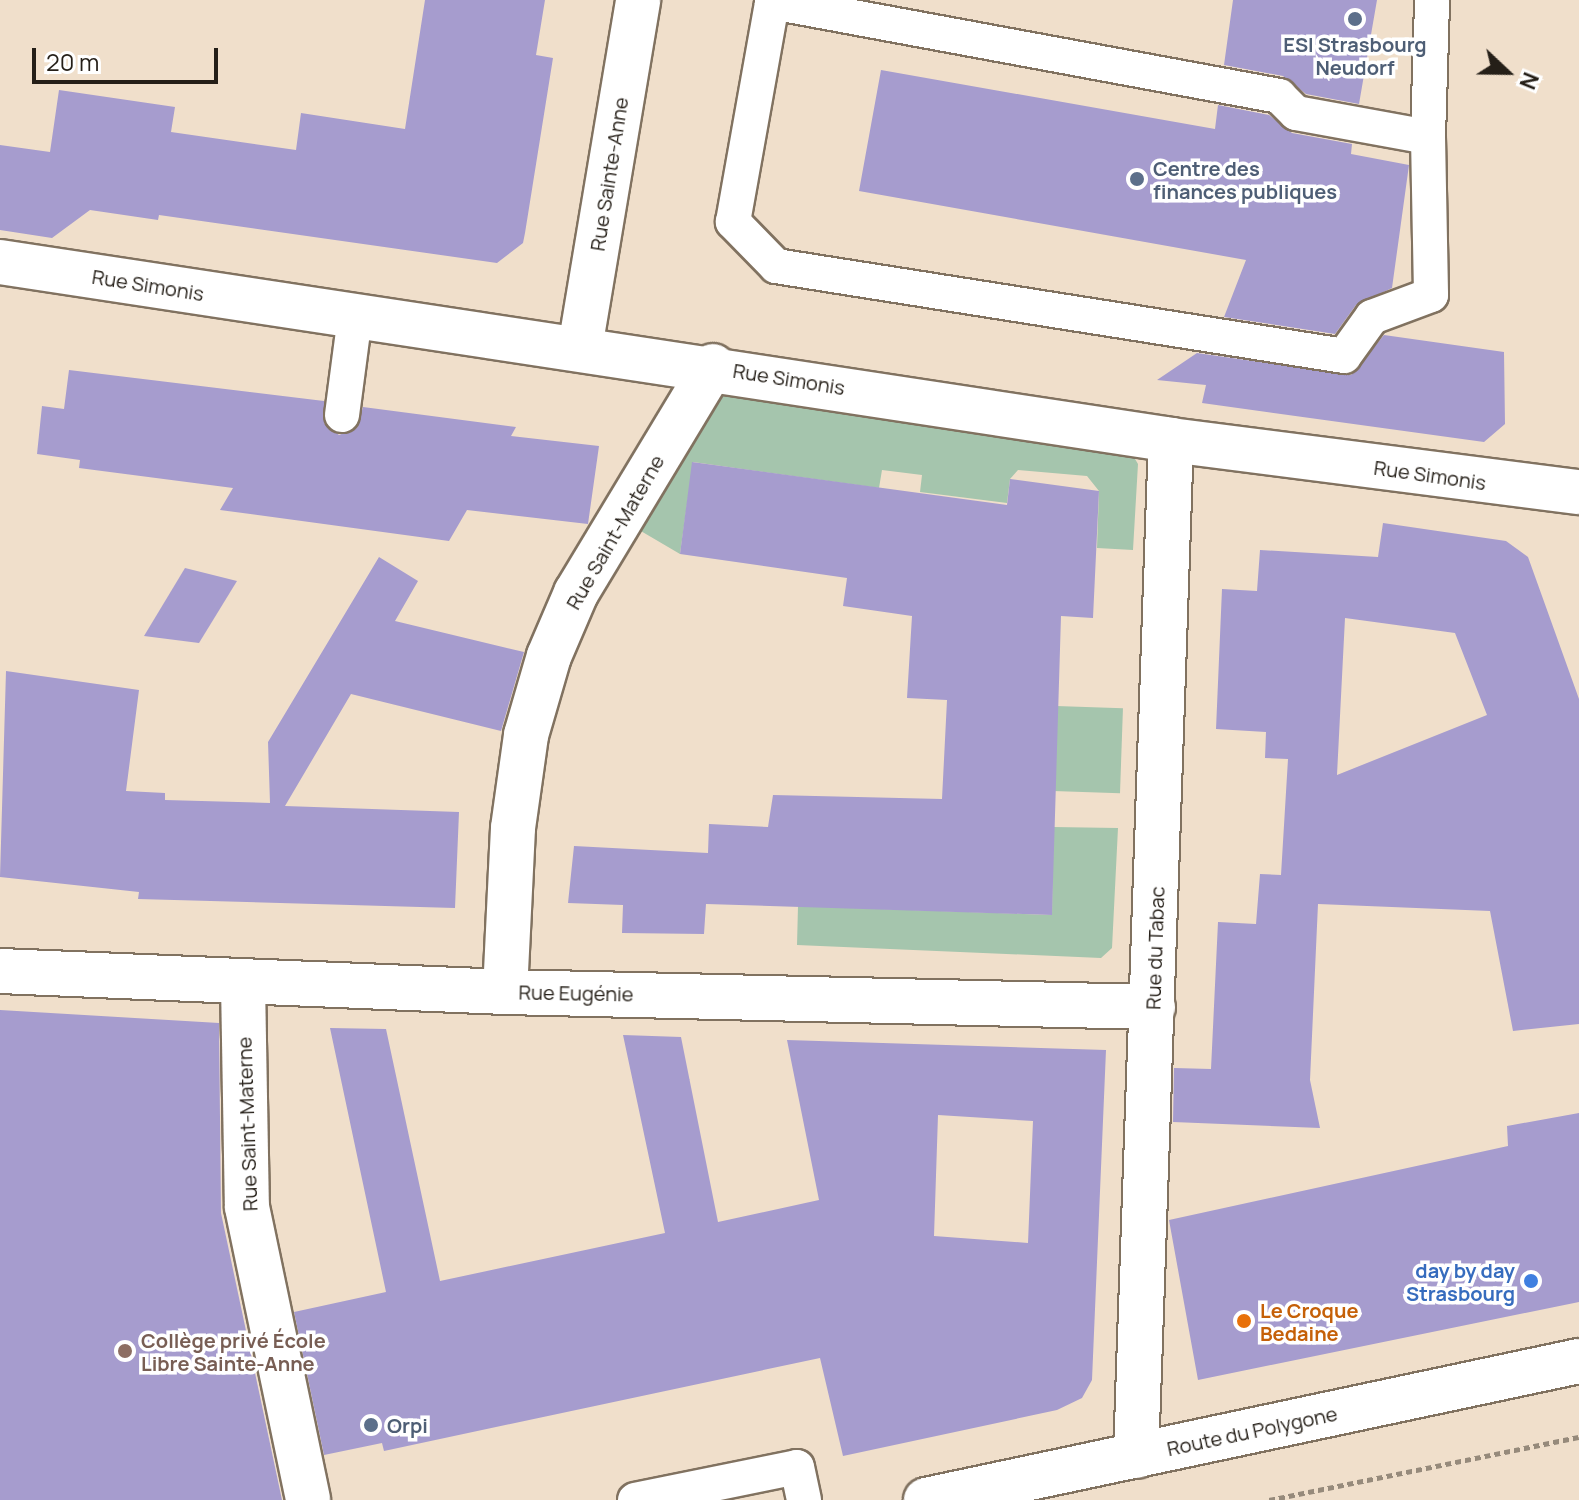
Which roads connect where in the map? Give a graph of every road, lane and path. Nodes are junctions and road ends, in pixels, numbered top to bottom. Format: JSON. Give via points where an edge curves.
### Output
{"nodes":[{"id":1,"x":638,"y":0,"type":"edge"},
{"id":2,"x":1432,"y":0,"type":"edge"},
{"id":3,"x":773,"y":1,"type":"edge"},
{"id":4,"x":1428,"y":137,"type":"junction"},
{"id":5,"x":0,"y":262,"type":"edge"},
{"id":6,"x":355,"y":316,"type":"junction"},
{"id":7,"x":580,"y":348,"type":"junction"},
{"id":8,"x":713,"y":366,"type":"junction"},
{"id":9,"x":342,"y":415,"type":"dead end"},
{"id":10,"x":1171,"y":440,"type":"junction"},
{"id":11,"x":1579,"y":492,"type":"edge"},
{"id":12,"x":0,"y":971,"type":"edge"},
{"id":13,"x":243,"y":983,"type":"junction"},
{"id":14,"x":505,"y":992,"type":"junction"},
{"id":15,"x":1153,"y":1007,"type":"junction"},
{"id":16,"x":1579,"y":1361,"type":"edge"},
{"id":17,"x":1579,"y":1437,"type":"edge"},
{"id":18,"x":1136,"y":1456,"type":"junction"},
{"id":19,"x":308,"y":1500,"type":"edge"},
{"id":20,"x":635,"y":1500,"type":"edge"},
{"id":21,"x":804,"y":1500,"type":"edge"},
{"id":22,"x":926,"y":1500,"type":"edge"},
{"id":23,"x":1269,"y":1500,"type":"edge"}],
"edges":[{"from":1,"to":7,"type":"street","name":"Rue Sainte-Anne"},
{"from":2,"to":4,"type":"lane"},
{"from":3,"to":4,"type":"lane","via":[[1279,96],[1296,113]]},
{"from":3,"to":4,"type":"lane","via":[[733,222],[776,266],[1344,356],[1372,317],[1431,295]]},
{"from":5,"to":6,"type":"street","name":"Rue Simonis"},
{"from":6,"to":7,"type":"street","name":"Rue Simonis"},
{"from":6,"to":9,"type":"lane"},
{"from":7,"to":8,"type":"street","name":"Rue Simonis"},
{"from":8,"to":10,"type":"street","name":"Rue Simonis"},
{"from":8,"to":14,"type":"street","name":"Rue Saint-Materne","via":[[576,593],[549,656],[526,735],[513,828]]},
{"from":10,"to":11,"type":"street","name":"Rue Simonis"},
{"from":10,"to":15,"type":"street","name":"Rue du Tabac"},
{"from":12,"to":13,"type":"street","name":"Rue Eugénie"},
{"from":13,"to":14,"type":"street","name":"Rue Eugénie"},
{"from":13,"to":19,"type":"street","name":"Rue Saint-Materne","via":[[247,1207]]},
{"from":14,"to":15,"type":"street","name":"Rue Eugénie"},
{"from":15,"to":18,"type":"street","name":"Rue du Tabac"},
{"from":16,"to":18,"type":"street","name":"Route du Polygone"},
{"from":17,"to":23,"type":"path"},
{"from":18,"to":22,"type":"street","name":"Route du Polygone"},
{"from":20,"to":21,"type":"lane","via":[[797,1467]]}]}
